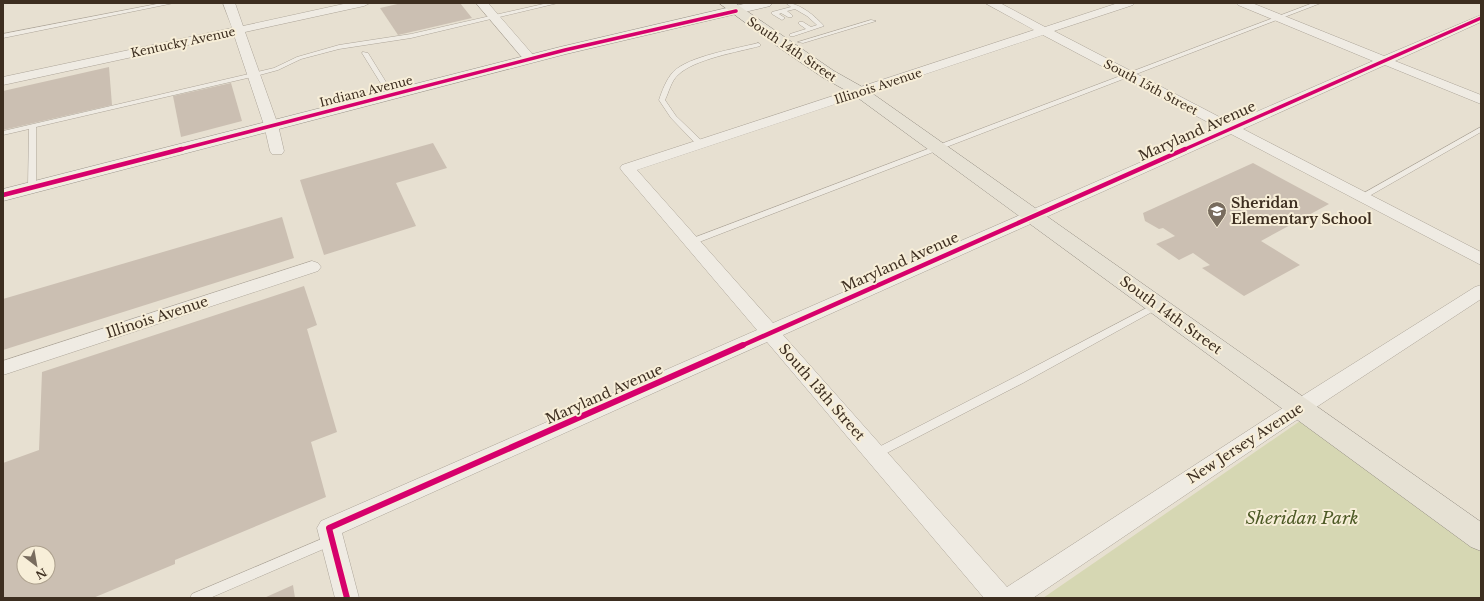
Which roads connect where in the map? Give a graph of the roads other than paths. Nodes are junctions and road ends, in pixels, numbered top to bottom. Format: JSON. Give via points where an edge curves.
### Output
{"nodes":[{"id":1,"x":171,"y":3,"type":"edge"},
{"id":2,"x":229,"y":3,"type":"edge"},
{"id":3,"x":364,"y":3,"type":"edge"},
{"id":4,"x":482,"y":3,"type":"edge"},
{"id":5,"x":554,"y":3,"type":"edge"},
{"id":6,"x":789,"y":3,"type":"edge"},
{"id":7,"x":991,"y":3,"type":"edge"},
{"id":8,"x":1129,"y":3,"type":"edge"},
{"id":9,"x":1242,"y":3,"type":"edge"},
{"id":10,"x":1318,"y":3,"type":"edge"},
{"id":11,"x":740,"y":5,"type":"edge"},
{"id":12,"x":796,"y":7,"type":"junction"},
{"id":13,"x":782,"y":11,"type":"junction"},
{"id":14,"x":790,"y":16,"type":"dead end"},
{"id":15,"x":494,"y":17,"type":"junction"},
{"id":16,"x":782,"y":18,"type":"dead end"},
{"id":17,"x":1278,"y":18,"type":"junction"},
{"id":18,"x":1481,"y":18,"type":"edge"},
{"id":19,"x":874,"y":21,"type":"dead end"},
{"id":20,"x":801,"y":23,"type":"dead end"},
{"id":21,"x":810,"y":29,"type":"junction"},
{"id":22,"x":238,"y":30,"type":"junction"},
{"id":23,"x":1044,"y":31,"type":"junction"},
{"id":24,"x":797,"y":34,"type":"junction"},
{"id":25,"x":3,"y":36,"type":"edge"},
{"id":26,"x":758,"y":45,"type":"dead end"},
{"id":27,"x":365,"y":53,"type":"dead end"},
{"id":28,"x":530,"y":59,"type":"junction"},
{"id":29,"x":1383,"y":61,"type":"junction"},
{"id":30,"x":254,"y":75,"type":"junction"},
{"id":31,"x":1130,"y":76,"type":"junction"},
{"id":32,"x":3,"y":81,"type":"edge"},
{"id":33,"x":860,"y":92,"type":"junction"},
{"id":34,"x":391,"y":95,"type":"junction"},
{"id":35,"x":1481,"y":100,"type":"edge"},
{"id":36,"x":271,"y":125,"type":"junction"},
{"id":37,"x":33,"y":126,"type":"junction"},
{"id":38,"x":1231,"y":129,"type":"junction"},
{"id":39,"x":1481,"y":129,"type":"edge"},
{"id":40,"x":3,"y":133,"type":"edge"},
{"id":41,"x":701,"y":144,"type":"junction"},
{"id":42,"x":939,"y":148,"type":"junction"},
{"id":43,"x":277,"y":151,"type":"dead end"},
{"id":44,"x":627,"y":168,"type":"joint"},
{"id":45,"x":32,"y":187,"type":"junction"},
{"id":46,"x":3,"y":195,"type":"edge"},
{"id":47,"x":1362,"y":197,"type":"junction"},
{"id":48,"x":1034,"y":216,"type":"junction"},
{"id":49,"x":691,"y":242,"type":"junction"},
{"id":50,"x":1481,"y":259,"type":"edge"},
{"id":51,"x":312,"y":267,"type":"dead end"},
{"id":52,"x":1481,"y":291,"type":"edge"},
{"id":53,"x":1158,"y":305,"type":"junction"},
{"id":54,"x":770,"y":333,"type":"junction"},
{"id":55,"x":3,"y":368,"type":"edge"},
{"id":56,"x":1300,"y":407,"type":"junction"},
{"id":57,"x":875,"y":454,"type":"junction"},
{"id":58,"x":331,"y":534,"type":"junction"},
{"id":59,"x":1481,"y":538,"type":"edge"},
{"id":60,"x":196,"y":598,"type":"edge"},
{"id":61,"x":347,"y":598,"type":"edge"},
{"id":62,"x":1000,"y":598,"type":"edge"},
{"id":63,"x":1012,"y":598,"type":"edge"}],
"edges":[{"from":1,"to":25,"type":"lane"},
{"from":2,"to":22,"type":"street"},
{"from":3,"to":22,"type":"street","name":"Kentucky Avenue"},
{"from":4,"to":15,"type":"street"},
{"from":5,"to":15,"type":"lane"},
{"from":6,"to":12,"type":"lane"},
{"from":7,"to":23,"type":"street","name":"South 15th Street"},
{"from":8,"to":23,"type":"street","name":"Illinois Avenue"},
{"from":9,"to":17,"type":"street"},
{"from":10,"to":17,"type":"lane"},
{"from":11,"to":24,"type":"main road","name":"South 14th Street"},
{"from":11,"to":28,"type":"main road","name":"Indiana Avenue"},
{"from":11,"to":33,"type":"main road","name":"South 14th Street","via":[[819,68]]},
{"from":12,"to":13,"type":"lane"},
{"from":12,"to":21,"type":"lane","via":[[821,26]]},
{"from":13,"to":14,"type":"lane"},
{"from":13,"to":16,"type":"lane","via":[[774,13]]},
{"from":15,"to":28,"type":"street"},
{"from":15,"to":30,"type":"lane","via":[[411,36],[339,48],[299,58],[276,69]]},
{"from":17,"to":29,"type":"street"},
{"from":17,"to":31,"type":"lane"},
{"from":18,"to":29,"type":"street","name":"Maryland Avenue"},
{"from":19,"to":24,"type":"lane"},
{"from":20,"to":21,"type":"lane"},
{"from":21,"to":24,"type":"lane"},
{"from":22,"to":30,"type":"street"},
{"from":22,"to":32,"type":"street","name":"Kentucky Avenue"},
{"from":23,"to":31,"type":"street","name":"South 15th Street"},
{"from":23,"to":33,"type":"street","name":"Illinois Avenue"},
{"from":24,"to":33,"type":"main road","name":"South 14th Street"},
{"from":26,"to":41,"type":"lane","via":[[690,64],[677,72],[668,85],[662,100],[673,117]]},
{"from":27,"to":34,"type":"lane"},
{"from":28,"to":34,"type":"main road","name":"Indiana Avenue"},
{"from":29,"to":35,"type":"street"},
{"from":29,"to":38,"type":"street","name":"Maryland Avenue"},
{"from":30,"to":36,"type":"street"},
{"from":30,"to":37,"type":"lane"},
{"from":31,"to":38,"type":"street","name":"South 15th Street"},
{"from":31,"to":42,"type":"lane"},
{"from":33,"to":41,"type":"street","name":"Illinois Avenue"},
{"from":33,"to":42,"type":"main road","name":"South 14th Street"},
{"from":34,"to":36,"type":"main road","name":"Indiana Avenue"},
{"from":36,"to":43,"type":"street"},
{"from":36,"to":45,"type":"main road","name":"Indiana Avenue"},
{"from":37,"to":40,"type":"lane"},
{"from":37,"to":45,"type":"lane"},
{"from":38,"to":47,"type":"street","name":"South 15th Street"},
{"from":38,"to":48,"type":"street","name":"Maryland Avenue"},
{"from":39,"to":47,"type":"lane"},
{"from":41,"to":44,"type":"street","name":"Illinois Avenue"},
{"from":42,"to":48,"type":"main road","name":"South 14th Street"},
{"from":42,"to":49,"type":"lane"},
{"from":44,"to":49,"type":"street","name":"South 13th Street"},
{"from":45,"to":46,"type":"main road","name":"Indiana Avenue"},
{"from":47,"to":50,"type":"street","name":"South 15th Street"},
{"from":48,"to":53,"type":"main road","name":"South 14th Street"},
{"from":48,"to":54,"type":"street","name":"Maryland Avenue"},
{"from":49,"to":54,"type":"street","name":"South 13th Street"},
{"from":51,"to":55,"type":"street","name":"Illinois Avenue"},
{"from":52,"to":56,"type":"street","name":"New Jersey Avenue"},
{"from":53,"to":56,"type":"main road","name":"South 14th Street"},
{"from":53,"to":57,"type":"lane"},
{"from":54,"to":57,"type":"street","name":"South 13th Street"},
{"from":54,"to":58,"type":"street","name":"Maryland Avenue"},
{"from":56,"to":59,"type":"main road","name":"South 14th Street"},
{"from":56,"to":63,"type":"street","name":"New Jersey Avenue"},
{"from":57,"to":62,"type":"street","name":"South 13th Street"},
{"from":58,"to":60,"type":"lane"},
{"from":58,"to":61,"type":"street"}]}
